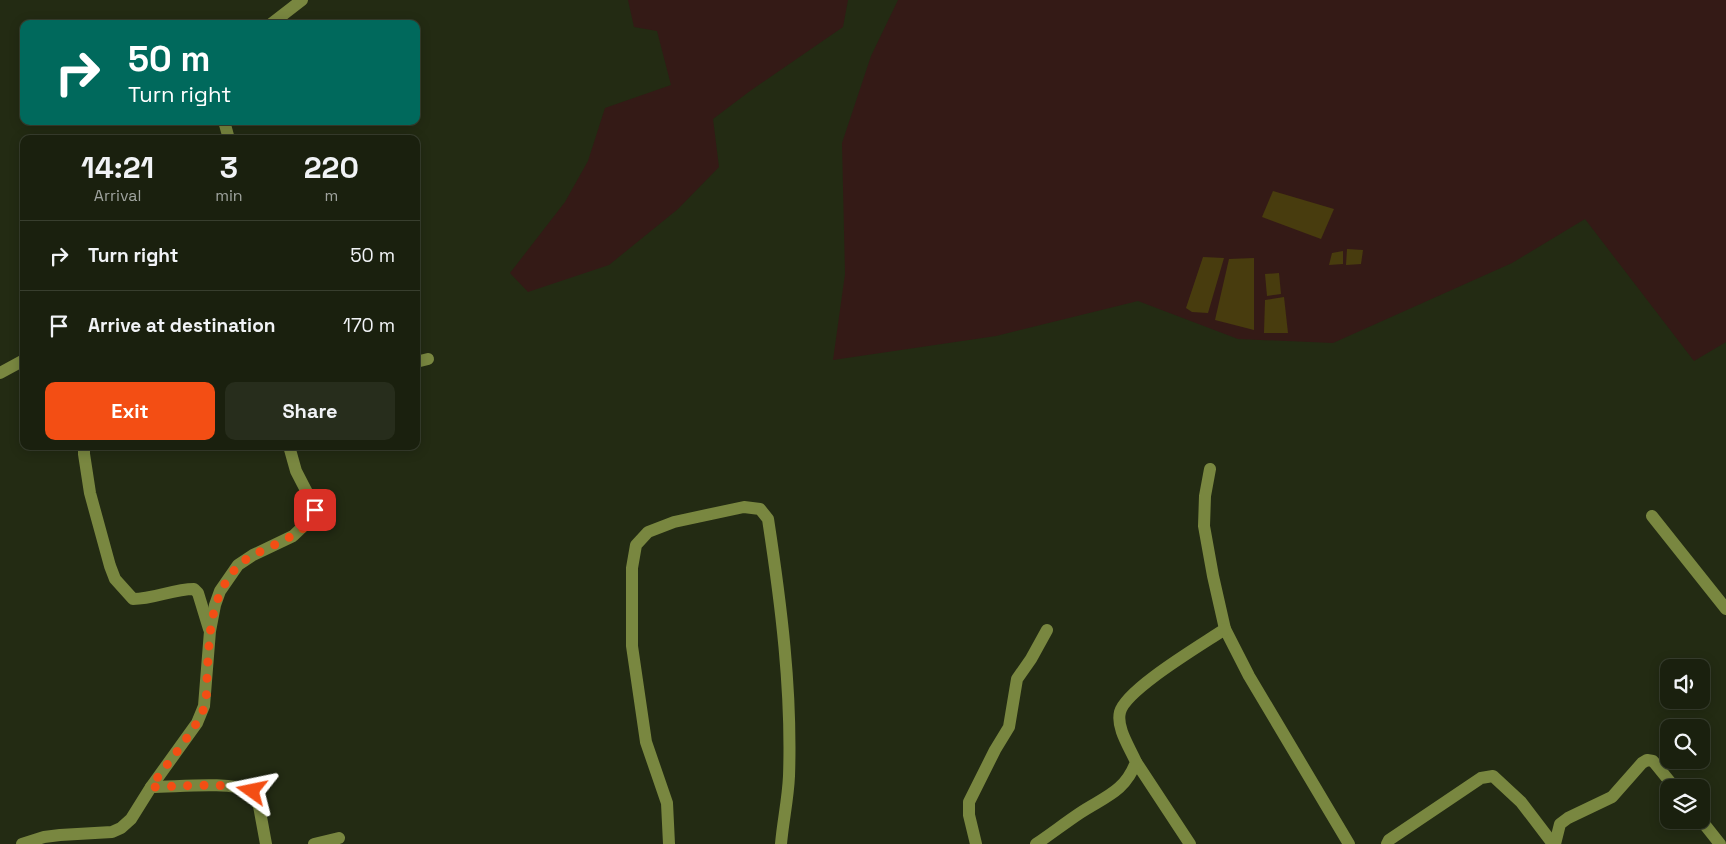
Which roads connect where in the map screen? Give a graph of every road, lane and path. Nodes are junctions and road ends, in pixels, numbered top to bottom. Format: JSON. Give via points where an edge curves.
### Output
{"nodes":[{"id":1,"x":302,"y":0,"type":"edge"},
{"id":2,"x":276,"y":20,"type":"edge"},
{"id":3,"x":20,"y":362,"type":"edge"},
{"id":4,"x":0,"y":373,"type":"edge"},
{"id":5,"x":84,"y":450,"type":"edge"},
{"id":6,"x":290,"y":450,"type":"edge"},
{"id":7,"x":1210,"y":470,"type":"dead end"},
{"id":8,"x":1652,"y":516,"type":"dead end"},
{"id":9,"x":1726,"y":609,"type":"edge"},
{"id":10,"x":1225,"y":629,"type":"junction"},
{"id":11,"x":1047,"y":630,"type":"dead end"},
{"id":12,"x":210,"y":631,"type":"junction"},
{"id":13,"x":1136,"y":762,"type":"junction"},
{"id":14,"x":1668,"y":779,"type":"edge"},
{"id":15,"x":151,"y":787,"type":"junction"},
{"id":16,"x":1708,"y":829,"type":"edge"},
{"id":17,"x":339,"y":838,"type":"dead end"},
{"id":18,"x":22,"y":844,"type":"edge"},
{"id":19,"x":266,"y":844,"type":"edge"},
{"id":20,"x":314,"y":844,"type":"edge"},
{"id":21,"x":669,"y":844,"type":"edge"},
{"id":22,"x":781,"y":844,"type":"edge"},
{"id":23,"x":976,"y":844,"type":"edge"},
{"id":24,"x":1036,"y":844,"type":"edge"},
{"id":25,"x":1190,"y":844,"type":"edge"},
{"id":26,"x":1349,"y":844,"type":"edge"},
{"id":27,"x":1387,"y":844,"type":"edge"},
{"id":28,"x":1554,"y":844,"type":"edge"},
{"id":29,"x":1720,"y":844,"type":"edge"}],
"edges":[{"from":1,"to":2,"type":"street"},
{"from":3,"to":4,"type":"street"},
{"from":5,"to":12,"type":"street","via":[[90,493],[115,579],[132,599],[194,589]]},
{"from":6,"to":12,"type":"street","via":[[298,476],[315,510],[314,516],[292,536],[238,565],[220,590]]},
{"from":7,"to":10,"type":"street","via":[[1204,526]]},
{"from":8,"to":9,"type":"street"},
{"from":10,"to":13,"type":"street","via":[[1124,703],[1120,713],[1121,728]]},
{"from":10,"to":26,"type":"street","via":[[1249,676]]},
{"from":11,"to":23,"type":"street","via":[[1017,680],[1010,727],[969,802],[968,815]]},
{"from":12,"to":15,"type":"street","via":[[204,706],[197,723]]},
{"from":13,"to":24,"type":"street","via":[[1132,772],[1112,795]]},
{"from":13,"to":25,"type":"street"},
{"from":14,"to":28,"type":"street","via":[[1653,761],[1647,760],[1612,797],[1560,824]]},
{"from":15,"to":18,"type":"street","via":[[131,819],[112,832],[44,837]]},
{"from":15,"to":19,"type":"street","via":[[226,786],[252,791],[259,806]]},
{"from":16,"to":29,"type":"street"},
{"from":17,"to":20,"type":"street"},
{"from":21,"to":22,"type":"street","via":[[667,803],[646,742],[632,646],[632,568],[636,545],[648,532],[674,522],[744,507],[760,509],[768,519],[782,616],[789,777]]},
{"from":27,"to":28,"type":"street","via":[[1481,778],[1492,776],[1521,802]]}]}
